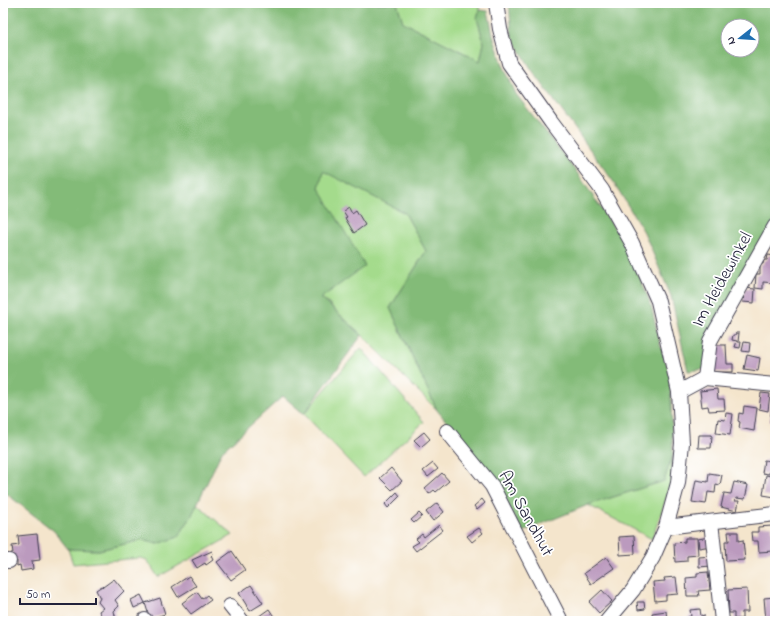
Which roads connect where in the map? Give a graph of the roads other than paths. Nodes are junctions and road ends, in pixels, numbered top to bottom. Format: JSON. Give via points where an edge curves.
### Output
{"nodes":[{"id":1,"x":496,"y":3,"type":"edge"},
{"id":2,"x":775,"y":226,"type":"edge"},
{"id":3,"x":705,"y":378,"type":"junction"},
{"id":4,"x":775,"y":385,"type":"edge"},
{"id":5,"x":679,"y":392,"type":"junction"},
{"id":6,"x":447,"y":431,"type":"dead end"},
{"id":7,"x":775,"y":514,"type":"edge"},
{"id":8,"x":711,"y":522,"type":"junction"},
{"id":9,"x":666,"y":527,"type":"junction"},
{"id":10,"x":230,"y":606,"type":"dead end"},
{"id":11,"x":242,"y":621,"type":"edge"},
{"id":12,"x":561,"y":621,"type":"edge"},
{"id":13,"x":607,"y":621,"type":"edge"},
{"id":14,"x":722,"y":621,"type":"edge"}],
"edges":[{"from":1,"to":5,"type":"street","via":[[509,63],[602,190],[632,243],[658,301]]},
{"from":2,"to":3,"type":"street","name":"Im Heidewinkel","via":[[710,340]]},
{"from":3,"to":4,"type":"street"},
{"from":3,"to":5,"type":"street"},
{"from":5,"to":9,"type":"street","via":[[682,443],[678,483]]},
{"from":6,"to":12,"type":"street","name":"Am Sandhut","via":[[492,486]]},
{"from":7,"to":8,"type":"street"},
{"from":8,"to":9,"type":"street"},
{"from":8,"to":14,"type":"street"},
{"from":9,"to":13,"type":"street","via":[[653,557],[633,590]]},
{"from":10,"to":11,"type":"street"}]}
